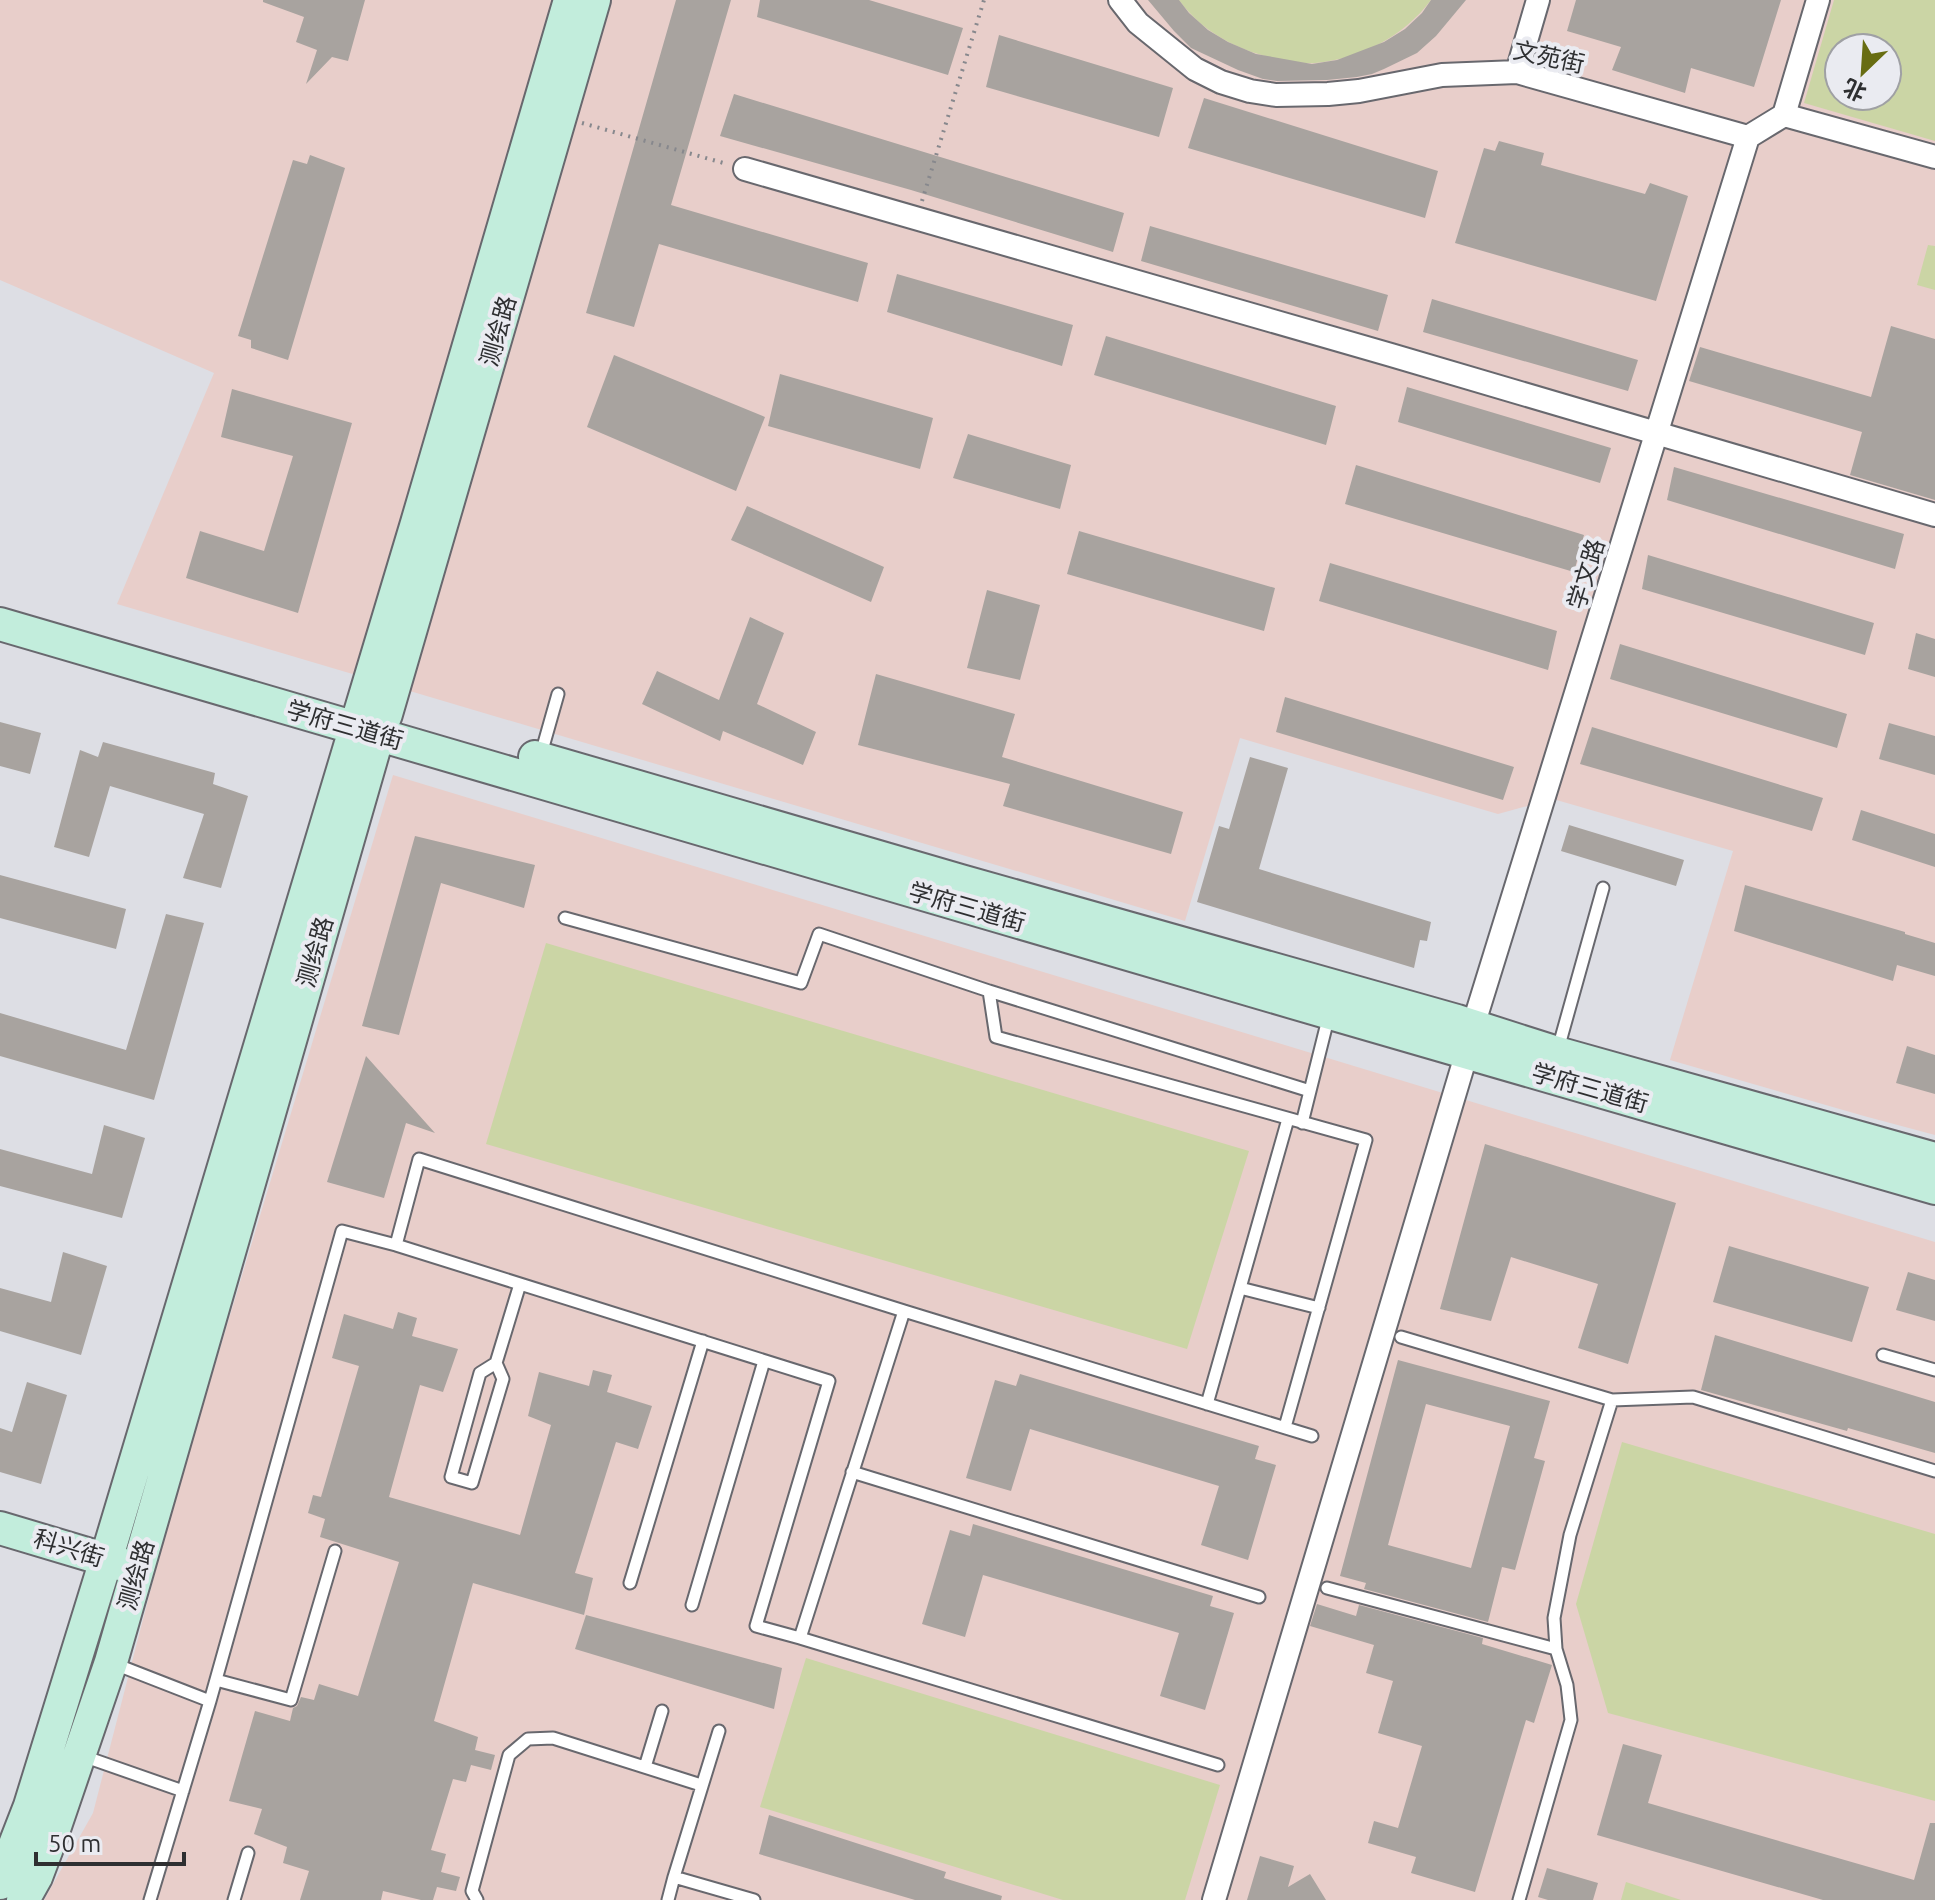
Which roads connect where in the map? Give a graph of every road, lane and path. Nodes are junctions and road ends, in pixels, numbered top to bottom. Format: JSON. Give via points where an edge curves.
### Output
{"nodes":[{"id":1,"x":570,"y":0,"type":"edge"},
{"id":2,"x":594,"y":0,"type":"edge"},
{"id":3,"x":984,"y":0,"type":"edge"},
{"id":4,"x":1120,"y":0,"type":"edge"},
{"id":5,"x":1538,"y":0,"type":"edge"},
{"id":6,"x":1818,"y":0,"type":"edge"},
{"id":7,"x":1517,"y":72,"type":"junction"},
{"id":8,"x":1784,"y":115,"type":"junction"},
{"id":9,"x":561,"y":117,"type":"junction"},
{"id":10,"x":1748,"y":137,"type":"junction"},
{"id":11,"x":1935,"y":157,"type":"edge"},
{"id":12,"x":745,"y":169,"type":"joint"},
{"id":13,"x":917,"y":219,"type":"junction"},
{"id":14,"x":1657,"y":432,"type":"junction"},
{"id":15,"x":1935,"y":515,"type":"edge"},
{"id":16,"x":0,"y":602,"type":"edge"},
{"id":17,"x":0,"y":624,"type":"edge"},
{"id":18,"x":558,"y":694,"type":"dead end"},
{"id":19,"x":370,"y":721,"type":"junction"},
{"id":20,"x":540,"y":759,"type":"junction"},
{"id":21,"x":1603,"y":888,"type":"dead end"},
{"id":22,"x":565,"y":918,"type":"dead end"},
{"id":23,"x":989,"y":991,"type":"junction"},
{"id":24,"x":1330,"y":1013,"type":"junction"},
{"id":25,"x":1470,"y":1039,"type":"junction"},
{"id":26,"x":1557,"y":1053,"type":"junction"},
{"id":27,"x":1310,"y":1091,"type":"junction"},
{"id":28,"x":1288,"y":1119,"type":"junction"},
{"id":29,"x":1302,"y":1123,"type":"junction"},
{"id":30,"x":1935,"y":1159,"type":"edge"},
{"id":31,"x":1935,"y":1188,"type":"edge"},
{"id":32,"x":396,"y":1245,"type":"junction"},
{"id":33,"x":520,"y":1284,"type":"junction"},
{"id":34,"x":1240,"y":1288,"type":"junction"},
{"id":35,"x":1319,"y":1308,"type":"junction"},
{"id":36,"x":904,"y":1311,"type":"junction"},
{"id":37,"x":1401,"y":1337,"type":"dead end"},
{"id":38,"x":703,"y":1341,"type":"junction"},
{"id":39,"x":1883,"y":1355,"type":"dead end"},
{"id":40,"x":764,"y":1361,"type":"junction"},
{"id":41,"x":496,"y":1363,"type":"junction"},
{"id":42,"x":1935,"y":1370,"type":"edge"},
{"id":43,"x":1612,"y":1400,"type":"junction"},
{"id":44,"x":1207,"y":1404,"type":"junction"},
{"id":45,"x":1285,"y":1427,"type":"junction"},
{"id":46,"x":1312,"y":1436,"type":"dead end"},
{"id":47,"x":1935,"y":1471,"type":"edge"},
{"id":48,"x":852,"y":1472,"type":"junction"},
{"id":49,"x":0,"y":1528,"type":"edge"},
{"id":50,"x":335,"y":1551,"type":"dead end"},
{"id":51,"x":106,"y":1560,"type":"junction"},
{"id":52,"x":137,"y":1569,"type":"junction"},
{"id":53,"x":630,"y":1583,"type":"dead end"},
{"id":54,"x":1327,"y":1588,"type":"dead end"},
{"id":55,"x":1259,"y":1597,"type":"dead end"},
{"id":56,"x":692,"y":1605,"type":"dead end"},
{"id":57,"x":800,"y":1638,"type":"junction"},
{"id":58,"x":1556,"y":1649,"type":"junction"},
{"id":59,"x":111,"y":1662,"type":"junction"},
{"id":60,"x":216,"y":1680,"type":"junction"},
{"id":61,"x":210,"y":1701,"type":"junction"},
{"id":62,"x":662,"y":1711,"type":"dead end"},
{"id":63,"x":719,"y":1731,"type":"dead end"},
{"id":64,"x":80,"y":1755,"type":"junction"},
{"id":65,"x":1218,"y":1765,"type":"dead end"},
{"id":66,"x":645,"y":1767,"type":"junction"},
{"id":67,"x":701,"y":1785,"type":"junction"},
{"id":68,"x":183,"y":1791,"type":"junction"},
{"id":69,"x":248,"y":1853,"type":"dead end"},
{"id":70,"x":674,"y":1877,"type":"junction"},
{"id":71,"x":0,"y":1883,"type":"edge"},
{"id":72,"x":23,"y":1900,"type":"edge"},
{"id":73,"x":150,"y":1900,"type":"edge"},
{"id":74,"x":234,"y":1900,"type":"edge"},
{"id":75,"x":477,"y":1900,"type":"edge"},
{"id":76,"x":668,"y":1900,"type":"edge"},
{"id":77,"x":754,"y":1900,"type":"edge"},
{"id":78,"x":1214,"y":1900,"type":"edge"},
{"id":79,"x":1519,"y":1900,"type":"edge"}],
"edges":[{"from":1,"to":19,"type":"main road","name":"测绘路"},
{"from":2,"to":9,"type":"main road","name":"测绘路"},
{"from":3,"to":13,"type":"path"},
{"from":4,"to":7,"type":"street","name":"文苑街","via":[[1138,23],[1195,69],[1250,91],[1328,94],[1442,75]]},
{"from":5,"to":7,"type":"street"},
{"from":6,"to":8,"type":"street"},
{"from":7,"to":10,"type":"street","name":"文苑街"},
{"from":8,"to":10,"type":"street"},
{"from":8,"to":11,"type":"street"},
{"from":9,"to":12,"type":"path"},
{"from":9,"to":19,"type":"main road","name":"测绘路"},
{"from":10,"to":14,"type":"street","name":"学文路"},
{"from":12,"to":13,"type":"street"},
{"from":13,"to":14,"type":"street"},
{"from":14,"to":15,"type":"street"},
{"from":14,"to":25,"type":"street","name":"学文路"},
{"from":16,"to":19,"type":"main road","name":"学府三道街"},
{"from":17,"to":19,"type":"main road","name":"学府三道街"},
{"from":18,"to":20,"type":"lane"},
{"from":19,"to":20,"type":"main road","name":"学府三道街"},
{"from":19,"to":24,"type":"main road","name":"学府三道街"},
{"from":19,"to":51,"type":"main road","name":"测绘路"},
{"from":19,"to":52,"type":"main road","name":"测绘路"},
{"from":20,"to":25,"type":"main road","name":"学府三道街","via":[[1022,898]]},
{"from":21,"to":26,"type":"lane"},
{"from":22,"to":23,"type":"lane","via":[[801,983],[819,934]]},
{"from":23,"to":27,"type":"lane"},
{"from":23,"to":28,"type":"lane","via":[[996,1037]]},
{"from":24,"to":25,"type":"main road","name":"学府三道街"},
{"from":24,"to":27,"type":"lane"},
{"from":25,"to":26,"type":"main road","name":"学府三道街"},
{"from":25,"to":31,"type":"main road","name":"学府三道街"},
{"from":25,"to":78,"type":"street","name":"学文路"},
{"from":26,"to":30,"type":"main road","name":"学府三道街"},
{"from":27,"to":29,"type":"lane"},
{"from":28,"to":29,"type":"lane"},
{"from":28,"to":34,"type":"lane"},
{"from":29,"to":35,"type":"lane","via":[[1366,1140]]},
{"from":32,"to":33,"type":"lane"},
{"from":32,"to":36,"type":"lane","via":[[419,1159]]},
{"from":32,"to":60,"type":"lane","via":[[342,1231]]},
{"from":33,"to":38,"type":"lane"},
{"from":33,"to":41,"type":"lane"},
{"from":34,"to":35,"type":"lane"},
{"from":34,"to":44,"type":"lane"},
{"from":35,"to":45,"type":"lane"},
{"from":36,"to":44,"type":"lane"},
{"from":36,"to":48,"type":"lane"},
{"from":37,"to":43,"type":"lane"},
{"from":38,"to":40,"type":"lane"},
{"from":38,"to":53,"type":"lane"},
{"from":39,"to":42,"type":"lane"},
{"from":40,"to":56,"type":"lane"},
{"from":40,"to":57,"type":"lane","via":[[829,1381],[756,1626]]},
{"from":41,"to":41,"type":"lane","via":[[480,1373],[451,1477],[472,1483],[503,1379]]},
{"from":43,"to":47,"type":"lane","via":[[1693,1397]]},
{"from":43,"to":58,"type":"lane","via":[[1570,1535],[1554,1618]]},
{"from":44,"to":45,"type":"lane"},
{"from":45,"to":46,"type":"lane"},
{"from":48,"to":55,"type":"lane"},
{"from":48,"to":57,"type":"lane"},
{"from":49,"to":51,"type":"main road","name":"科兴街"},
{"from":50,"to":60,"type":"lane","via":[[291,1700]]},
{"from":51,"to":52,"type":"main road","name":"科兴街"},
{"from":51,"to":71,"type":"main road","name":"测绘路","via":[[30,1806]]},
{"from":52,"to":59,"type":"main road","name":"测绘路"},
{"from":54,"to":58,"type":"lane"},
{"from":57,"to":65,"type":"lane"},
{"from":58,"to":79,"type":"lane","via":[[1571,1720]]},
{"from":59,"to":61,"type":"lane"},
{"from":59,"to":64,"type":"main road","name":"测绘路"},
{"from":60,"to":61,"type":"lane"},
{"from":61,"to":68,"type":"lane"},
{"from":62,"to":66,"type":"lane"},
{"from":63,"to":67,"type":"lane"},
{"from":64,"to":68,"type":"lane"},
{"from":64,"to":72,"type":"main road","name":"测绘路"},
{"from":66,"to":67,"type":"lane"},
{"from":66,"to":75,"type":"lane","via":[[553,1738],[528,1739],[509,1755],[472,1891]]},
{"from":67,"to":70,"type":"lane"},
{"from":68,"to":73,"type":"lane"},
{"from":69,"to":74,"type":"lane"},
{"from":70,"to":76,"type":"lane"},
{"from":70,"to":77,"type":"lane"}]}
